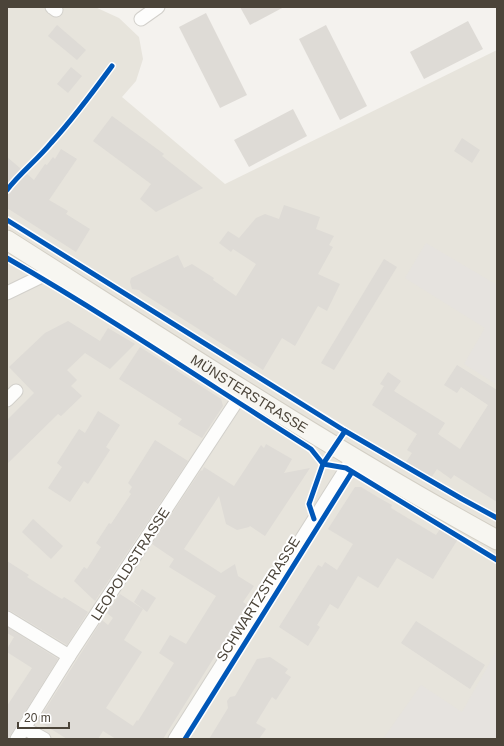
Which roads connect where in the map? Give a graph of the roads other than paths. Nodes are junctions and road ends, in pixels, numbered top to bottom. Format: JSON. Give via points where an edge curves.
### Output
{"nodes":[{"id":1,"x":158,"y":7,"type":"edge"},
{"id":2,"x":141,"y":19,"type":"dead end"},
{"id":3,"x":7,"y":240,"type":"edge"},
{"id":4,"x":56,"y":271,"type":"junction"},
{"id":5,"x":7,"y":293,"type":"edge"},
{"id":6,"x":244,"y":390,"type":"junction"},
{"id":7,"x":353,"y":458,"type":"junction"},
{"id":8,"x":497,"y":539,"type":"edge"},
{"id":9,"x":7,"y":618,"type":"edge"},
{"id":10,"x":69,"y":656,"type":"junction"},
{"id":11,"x":21,"y":734,"type":"edge"},
{"id":12,"x":44,"y":739,"type":"edge"},
{"id":13,"x":175,"y":739,"type":"edge"}],
"edges":[{"from":1,"to":2,"type":"street"},
{"from":3,"to":4,"type":"main road","name":"MÜNSTERSTRASSE"},
{"from":4,"to":5,"type":"street"},
{"from":4,"to":6,"type":"main road","name":"MÜNSTERSTRASSE"},
{"from":6,"to":7,"type":"main road","name":"MÜNSTERSTRASSE"},
{"from":6,"to":10,"type":"street","name":"LEOPOLDSTRASSE"},
{"from":7,"to":8,"type":"main road","name":"MÜNSTERSTRASSE"},
{"from":7,"to":13,"type":"street","name":"SCHWARTZSTRASSE"},
{"from":9,"to":10,"type":"street"},
{"from":10,"to":11,"type":"street","name":"LEOPOLDSTRASSE"},
{"from":11,"to":12,"type":"street"}]}
